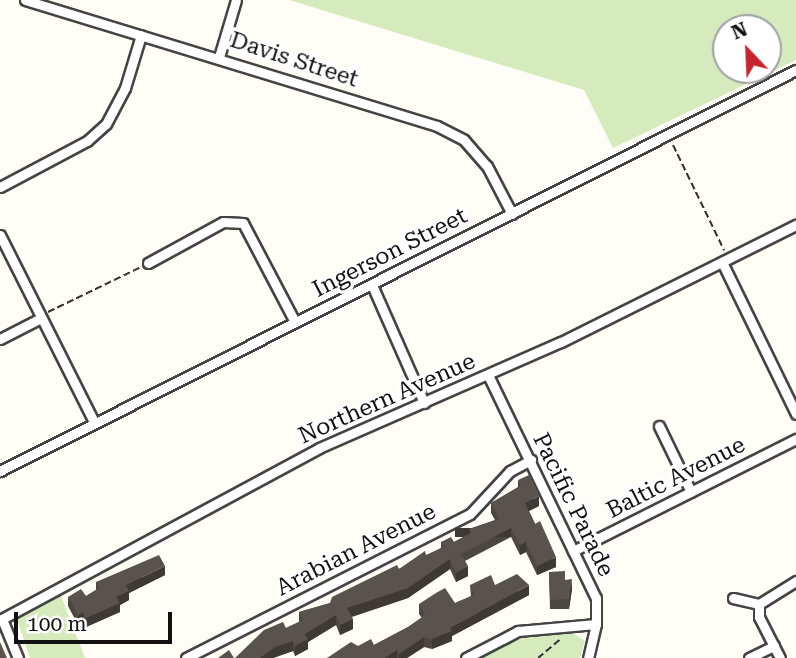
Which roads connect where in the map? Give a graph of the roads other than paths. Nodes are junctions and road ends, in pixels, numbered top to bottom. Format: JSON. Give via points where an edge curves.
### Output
{"nodes":[{"id":1,"x":25,"y":0,"type":"edge"},
{"id":2,"x":236,"y":0,"type":"edge"},
{"id":3,"x":141,"y":35,"type":"junction"},
{"id":4,"x":219,"y":57,"type":"junction"},
{"id":5,"x":796,"y":70,"type":"edge"},
{"id":6,"x":0,"y":187,"type":"edge"},
{"id":7,"x":512,"y":214,"type":"junction"},
{"id":8,"x":796,"y":225,"type":"edge"},
{"id":9,"x":0,"y":235,"type":"edge"},
{"id":10,"x":725,"y":260,"type":"junction"},
{"id":11,"x":148,"y":263,"type":"road end"},
{"id":12,"x":372,"y":285,"type":"junction"},
{"id":13,"x":41,"y":318,"type":"junction"},
{"id":14,"x":295,"y":322,"type":"junction"},
{"id":15,"x":0,"y":339,"type":"edge"},
{"id":16,"x":488,"y":375,"type":"junction"},
{"id":17,"x":424,"y":402,"type":"junction"},
{"id":18,"x":796,"y":414,"type":"edge"},
{"id":19,"x":94,"y":422,"type":"junction"},
{"id":20,"x":659,"y":426,"type":"dead end"},
{"id":21,"x":796,"y":439,"type":"edge"},
{"id":22,"x":531,"y":460,"type":"junction"},
{"id":23,"x":0,"y":471,"type":"edge"},
{"id":24,"x":691,"y":492,"type":"junction"},
{"id":25,"x":573,"y":551,"type":"junction"},
{"id":26,"x":796,"y":581,"type":"edge"},
{"id":27,"x":733,"y":598,"type":"dead end"},
{"id":28,"x":759,"y":604,"type":"junction"},
{"id":29,"x":1,"y":619,"type":"edge"},
{"id":30,"x":596,"y":624,"type":"junction"},
{"id":31,"x":774,"y":646,"type":"junction"},
{"id":32,"x":18,"y":658,"type":"edge"},
{"id":33,"x":186,"y":658,"type":"edge"},
{"id":34,"x":466,"y":658,"type":"edge"},
{"id":35,"x":588,"y":658,"type":"edge"},
{"id":36,"x":749,"y":658,"type":"edge"},
{"id":37,"x":780,"y":658,"type":"edge"}],
"edges":[{"from":1,"to":3,"type":"street","name":"Davis Street"},
{"from":2,"to":4,"type":"street"},
{"from":3,"to":4,"type":"street","name":"Davis Street"},
{"from":3,"to":6,"type":"street","via":[[125,88],[106,124],[87,141]]},
{"from":4,"to":7,"type":"street","name":"Davis Street","via":[[437,126],[464,140],[487,166]]},
{"from":5,"to":7,"type":"street","name":"Ingerson Street"},
{"from":7,"to":12,"type":"street","name":"Ingerson Street"},
{"from":8,"to":10,"type":"street","name":"Northern Avenue"},
{"from":9,"to":13,"type":"street"},
{"from":10,"to":16,"type":"street","name":"Northern Avenue"},
{"from":10,"to":18,"type":"street"},
{"from":11,"to":14,"type":"street","via":[[223,222],[243,223]]},
{"from":12,"to":14,"type":"street","name":"Ingerson Street"},
{"from":12,"to":17,"type":"street"},
{"from":13,"to":15,"type":"street"},
{"from":13,"to":19,"type":"street"},
{"from":14,"to":19,"type":"street","name":"Ingerson Street"},
{"from":16,"to":17,"type":"street","name":"Northern Avenue"},
{"from":16,"to":22,"type":"street","name":"Pacific Parade"},
{"from":17,"to":29,"type":"street","name":"Northern Avenue","via":[[319,448]]},
{"from":19,"to":23,"type":"street","name":"Ingerson Street"},
{"from":20,"to":24,"type":"street"},
{"from":21,"to":24,"type":"street","name":"Baltic Avenue"},
{"from":22,"to":25,"type":"street","name":"Pacific Parade"},
{"from":22,"to":33,"type":"street","name":"Arabian Avenue","via":[[510,471],[470,514]]},
{"from":24,"to":25,"type":"street","name":"Baltic Avenue"},
{"from":25,"to":30,"type":"street","name":"Pacific Parade","via":[[596,598]]},
{"from":26,"to":28,"type":"street"},
{"from":27,"to":28,"type":"street"},
{"from":28,"to":31,"type":"street","via":[[759,617]]},
{"from":29,"to":32,"type":"street"},
{"from":30,"to":34,"type":"street","via":[[518,631]]},
{"from":30,"to":35,"type":"street","name":"Pacific Parade"},
{"from":31,"to":36,"type":"street"},
{"from":31,"to":37,"type":"street"}]}
